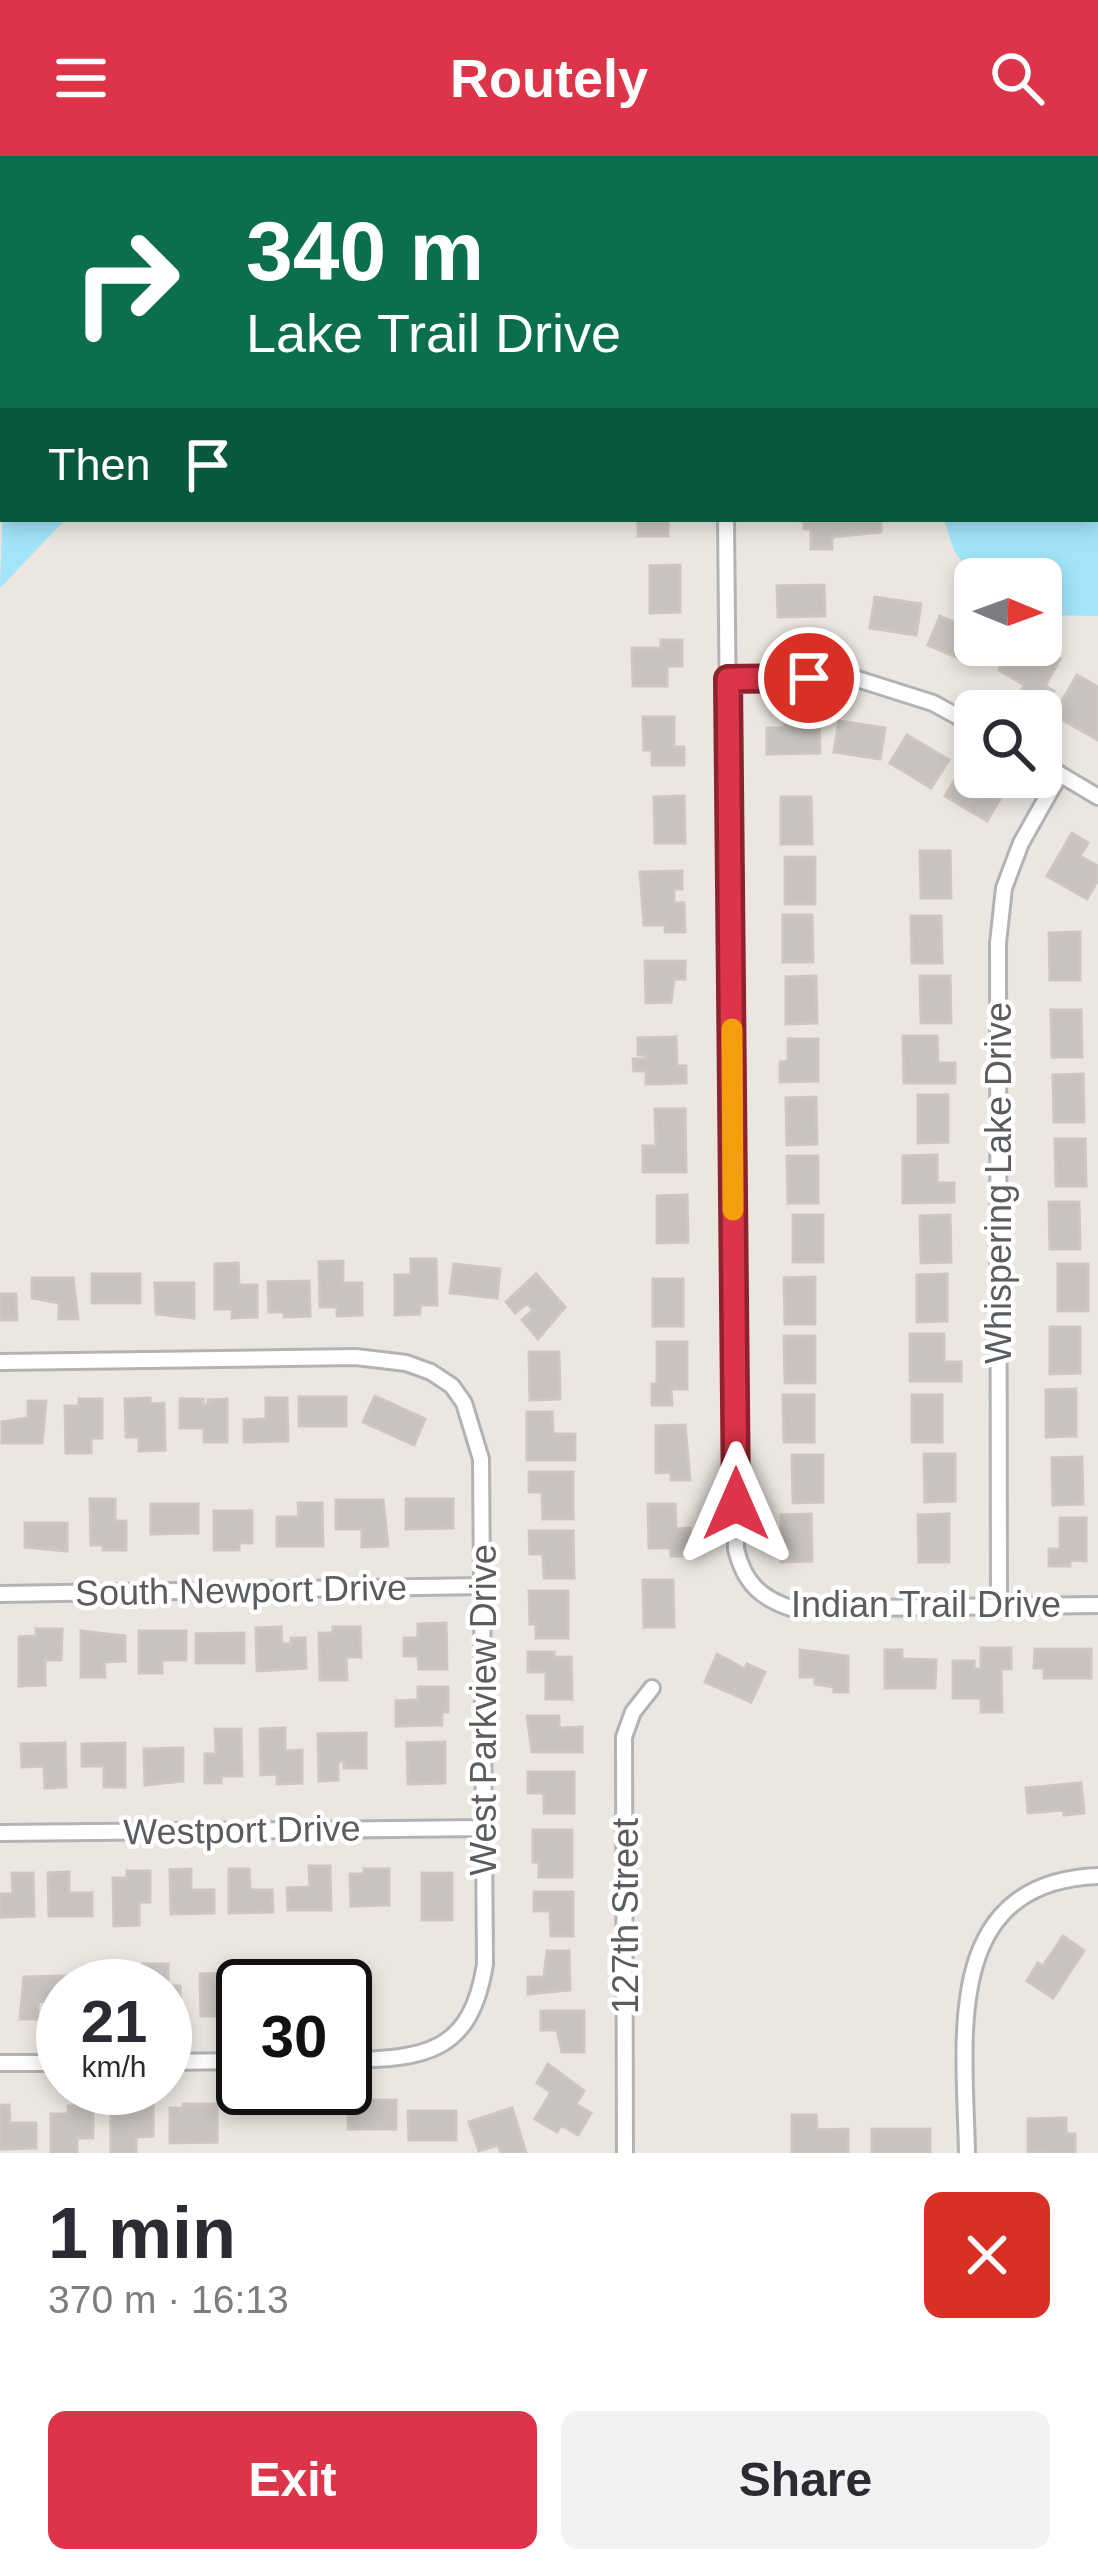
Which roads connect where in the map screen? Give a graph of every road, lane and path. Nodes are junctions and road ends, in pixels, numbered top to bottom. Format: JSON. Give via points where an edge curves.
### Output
{"nodes":[{"id":1,"x":408,"y":156,"type":"edge"},
{"id":2,"x":447,"y":156,"type":"edge"},
{"id":3,"x":726,"y":522,"type":"edge"},
{"id":4,"x":728,"y":679,"type":"junction"},
{"id":5,"x":954,"y":715,"type":"edge"},
{"id":6,"x":1062,"y":775,"type":"edge"},
{"id":7,"x":1098,"y":797,"type":"edge"},
{"id":8,"x":1046,"y":798,"type":"edge"},
{"id":9,"x":0,"y":1362,"type":"edge"},
{"id":10,"x":483,"y":1586,"type":"junction"},
{"id":11,"x":0,"y":1594,"type":"edge"},
{"id":12,"x":999,"y":1605,"type":"junction"},
{"id":13,"x":1098,"y":1605,"type":"edge"},
{"id":14,"x":652,"y":1688,"type":"dead end"},
{"id":15,"x":484,"y":1828,"type":"junction"},
{"id":16,"x":0,"y":1833,"type":"edge"},
{"id":17,"x":1098,"y":1876,"type":"edge"},
{"id":18,"x":372,"y":2059,"type":"edge"},
{"id":19,"x":0,"y":2063,"type":"edge"},
{"id":20,"x":36,"y":2063,"type":"edge"},
{"id":21,"x":625,"y":2153,"type":"edge"},
{"id":22,"x":967,"y":2153,"type":"edge"}],
"edges":[{"from":1,"to":2,"type":"lane"},
{"from":3,"to":4,"type":"street"},
{"from":4,"to":5,"type":"street","via":[[850,677]]},
{"from":4,"to":12,"type":"street","name":"Indian Trail Drive","via":[[742,1574],[774,1603],[794,1609]]},
{"from":6,"to":7,"type":"street"},
{"from":8,"to":12,"type":"street","name":"Whispering Lake Drive","via":[[1010,873],[998,943]]},
{"from":9,"to":10,"type":"street","name":"West Parkview Drive","via":[[370,1357],[431,1372],[464,1403],[481,1460]]},
{"from":10,"to":11,"type":"street","name":"South Newport Drive"},
{"from":10,"to":15,"type":"street","name":"West Parkview Drive"},
{"from":12,"to":13,"type":"street","name":"Indian Trail Drive"},
{"from":14,"to":21,"type":"street","name":"127th Street","via":[[624,1737]]},
{"from":15,"to":16,"type":"street","name":"Westport Drive"},
{"from":15,"to":18,"type":"street","name":"West Parkview Drive","via":[[481,1992],[458,2034],[404,2057]]},
{"from":17,"to":22,"type":"street","via":[[1035,1888],[997,1916],[974,1960],[964,2009]]},
{"from":19,"to":20,"type":"street"}]}
